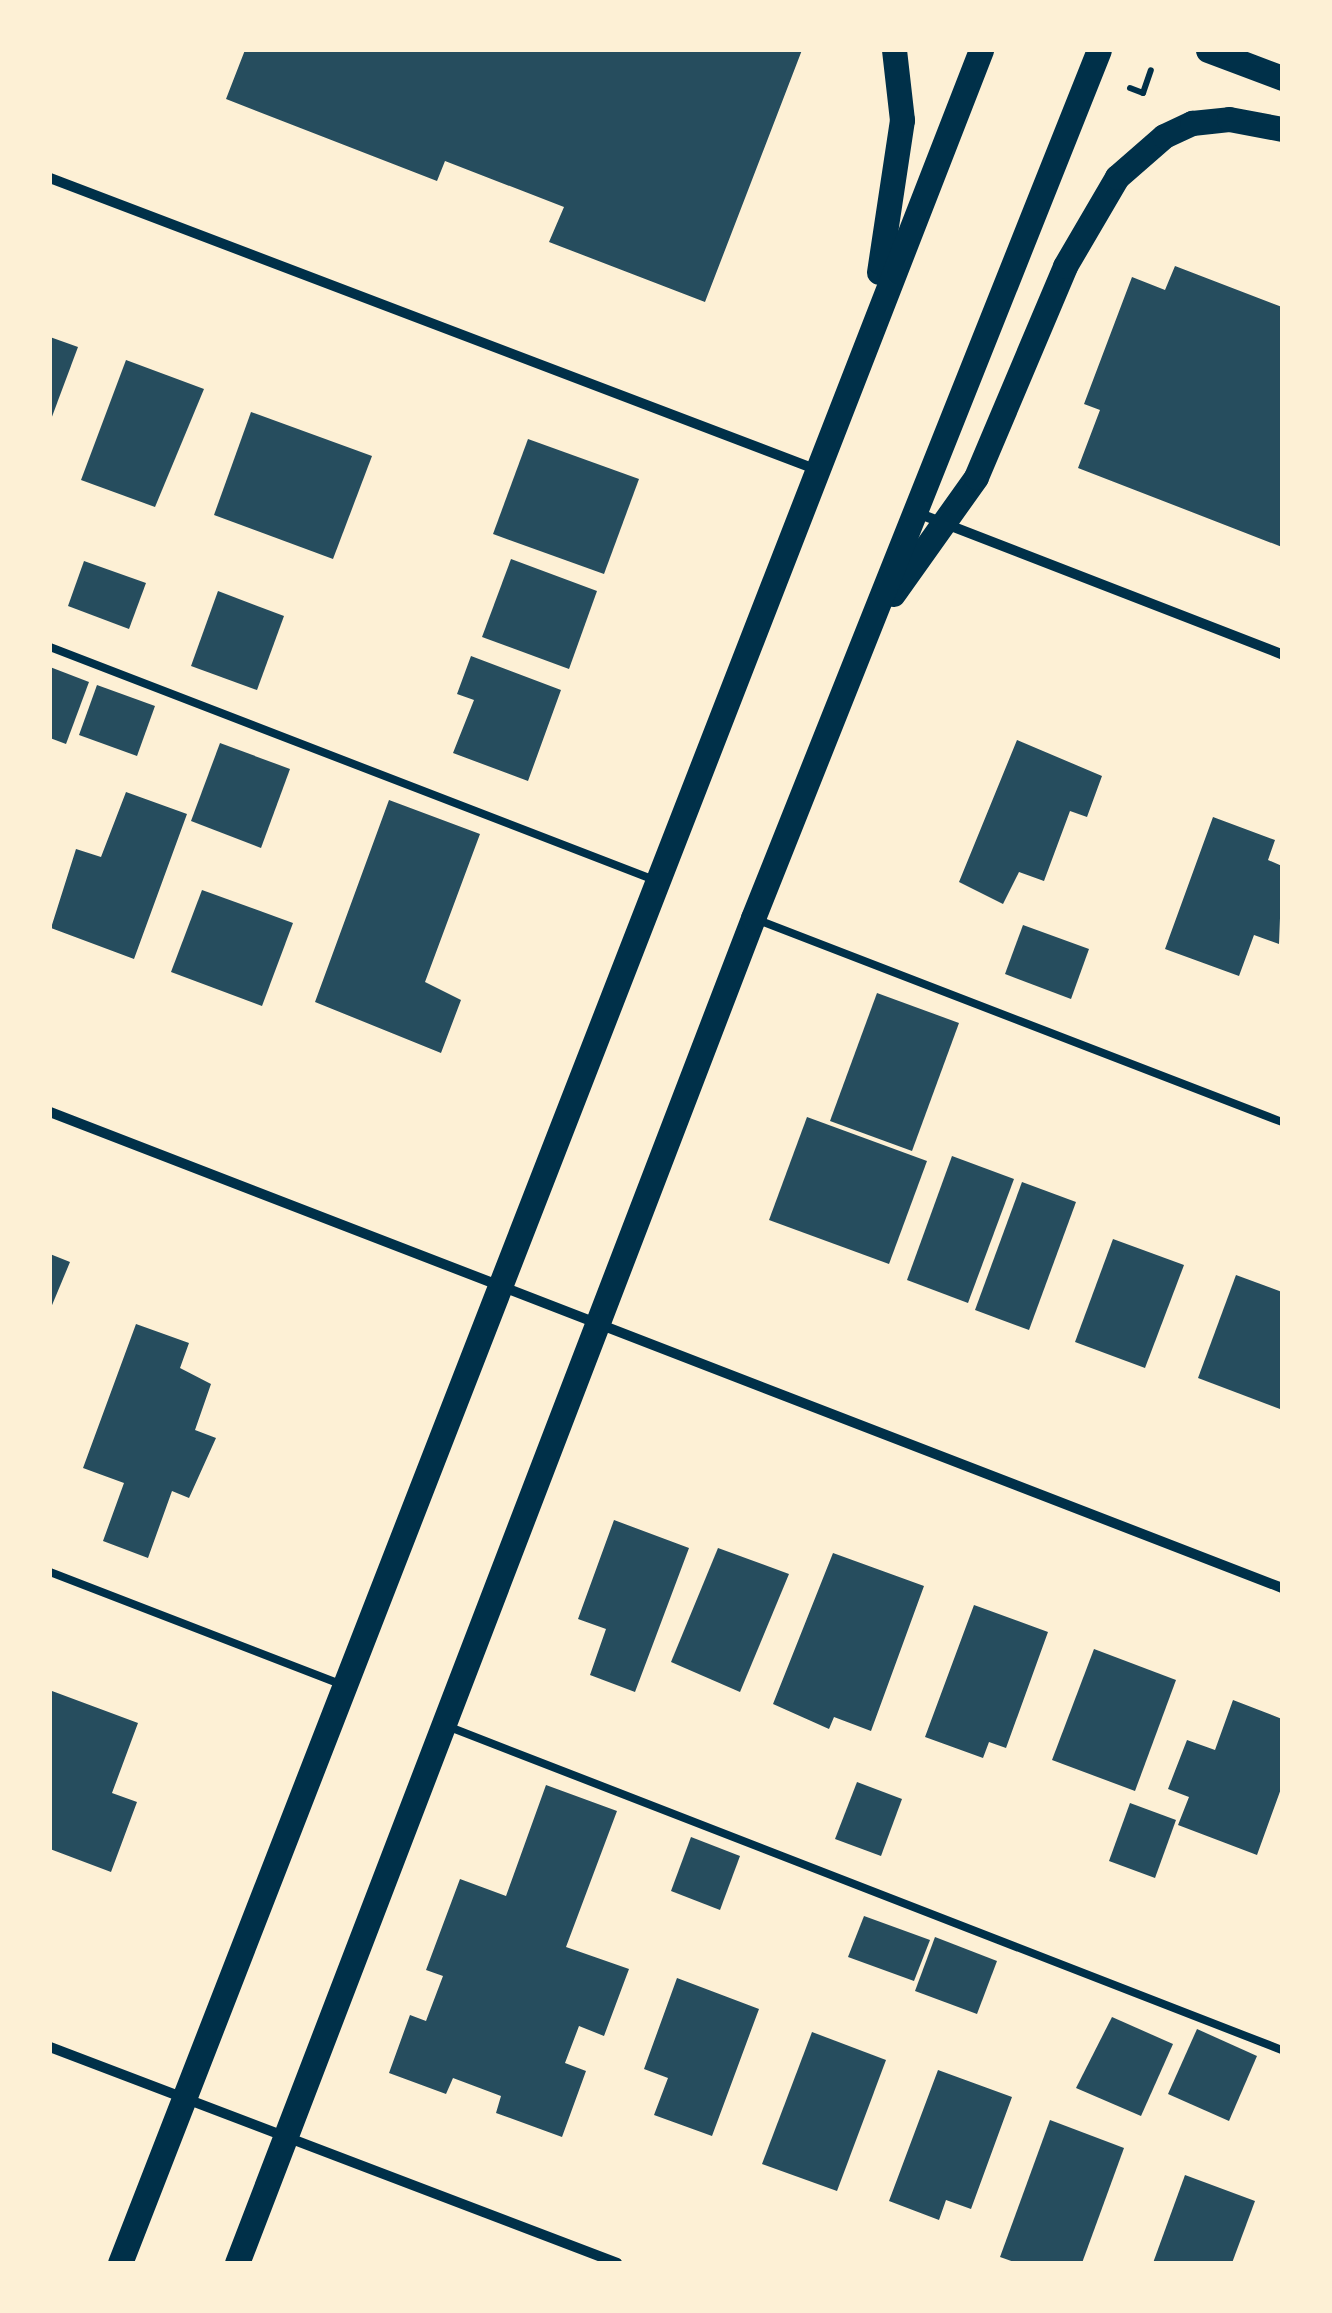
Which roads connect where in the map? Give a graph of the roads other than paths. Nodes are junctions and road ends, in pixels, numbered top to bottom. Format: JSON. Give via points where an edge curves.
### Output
{"nodes":[{"id":1,"x":894,"y":50,"type":"edge"},
{"id":2,"x":981,"y":50,"type":"edge"},
{"id":3,"x":1099,"y":50,"type":"edge"},
{"id":4,"x":1208,"y":50,"type":"edge"},
{"id":5,"x":1282,"y":78,"type":"edge"},
{"id":6,"x":1282,"y":129,"type":"edge"},
{"id":7,"x":50,"y":178,"type":"edge"},
{"id":8,"x":862,"y":350,"type":"junction"},
{"id":9,"x":815,"y":469,"type":"junction"},
{"id":10,"x":914,"y":512,"type":"junction"},
{"id":11,"x":947,"y":524,"type":"junction"},
{"id":12,"x":50,"y":647,"type":"edge"},
{"id":13,"x":1282,"y":654,"type":"edge"},
{"id":14,"x":856,"y":660,"type":"junction"},
{"id":15,"x":657,"y":881,"type":"junction"},
{"id":16,"x":754,"y":918,"type":"junction"},
{"id":17,"x":50,"y":1112,"type":"edge"},
{"id":18,"x":1282,"y":1122,"type":"edge"},
{"id":19,"x":497,"y":1289,"type":"junction"},
{"id":20,"x":601,"y":1329,"type":"junction"},
{"id":21,"x":50,"y":1572,"type":"edge"},
{"id":22,"x":1282,"y":1588,"type":"edge"},
{"id":23,"x":346,"y":1686,"type":"junction"},
{"id":24,"x":447,"y":1726,"type":"junction"},
{"id":25,"x":50,"y":2047,"type":"edge"},
{"id":26,"x":1282,"y":2050,"type":"edge"},
{"id":27,"x":185,"y":2100,"type":"junction"},
{"id":28,"x":286,"y":2136,"type":"junction"},
{"id":29,"x":120,"y":2263,"type":"edge"},
{"id":30,"x":238,"y":2263,"type":"edge"},
{"id":31,"x":617,"y":2263,"type":"edge"}],
"edges":[{"from":1,"to":8,"type":"main road","via":[[902,120],[894,206]]},
{"from":2,"to":8,"type":"main road"},
{"from":3,"to":10,"type":"main road"},
{"from":4,"to":5,"type":"main road"},
{"from":6,"to":11,"type":"main road","via":[[1229,119],[1192,123],[1164,136],[1118,178],[1066,266],[995,440]]},
{"from":7,"to":9,"type":"street"},
{"from":8,"to":9,"type":"main road"},
{"from":9,"to":15,"type":"main road"},
{"from":10,"to":11,"type":"street"},
{"from":10,"to":14,"type":"main road"},
{"from":11,"to":13,"type":"street"},
{"from":11,"to":14,"type":"main road","via":[[905,575]]},
{"from":12,"to":15,"type":"lane"},
{"from":14,"to":16,"type":"main road"},
{"from":15,"to":19,"type":"main road"},
{"from":16,"to":18,"type":"lane"},
{"from":16,"to":20,"type":"main road"},
{"from":17,"to":19,"type":"street"},
{"from":19,"to":20,"type":"street"},
{"from":19,"to":23,"type":"main road"},
{"from":20,"to":22,"type":"street"},
{"from":20,"to":24,"type":"main road"},
{"from":21,"to":23,"type":"lane"},
{"from":23,"to":27,"type":"main road"},
{"from":24,"to":26,"type":"lane"},
{"from":24,"to":28,"type":"main road"},
{"from":25,"to":27,"type":"street"},
{"from":27,"to":28,"type":"street"},
{"from":27,"to":29,"type":"main road"},
{"from":28,"to":30,"type":"main road"},
{"from":28,"to":31,"type":"street"}]}
